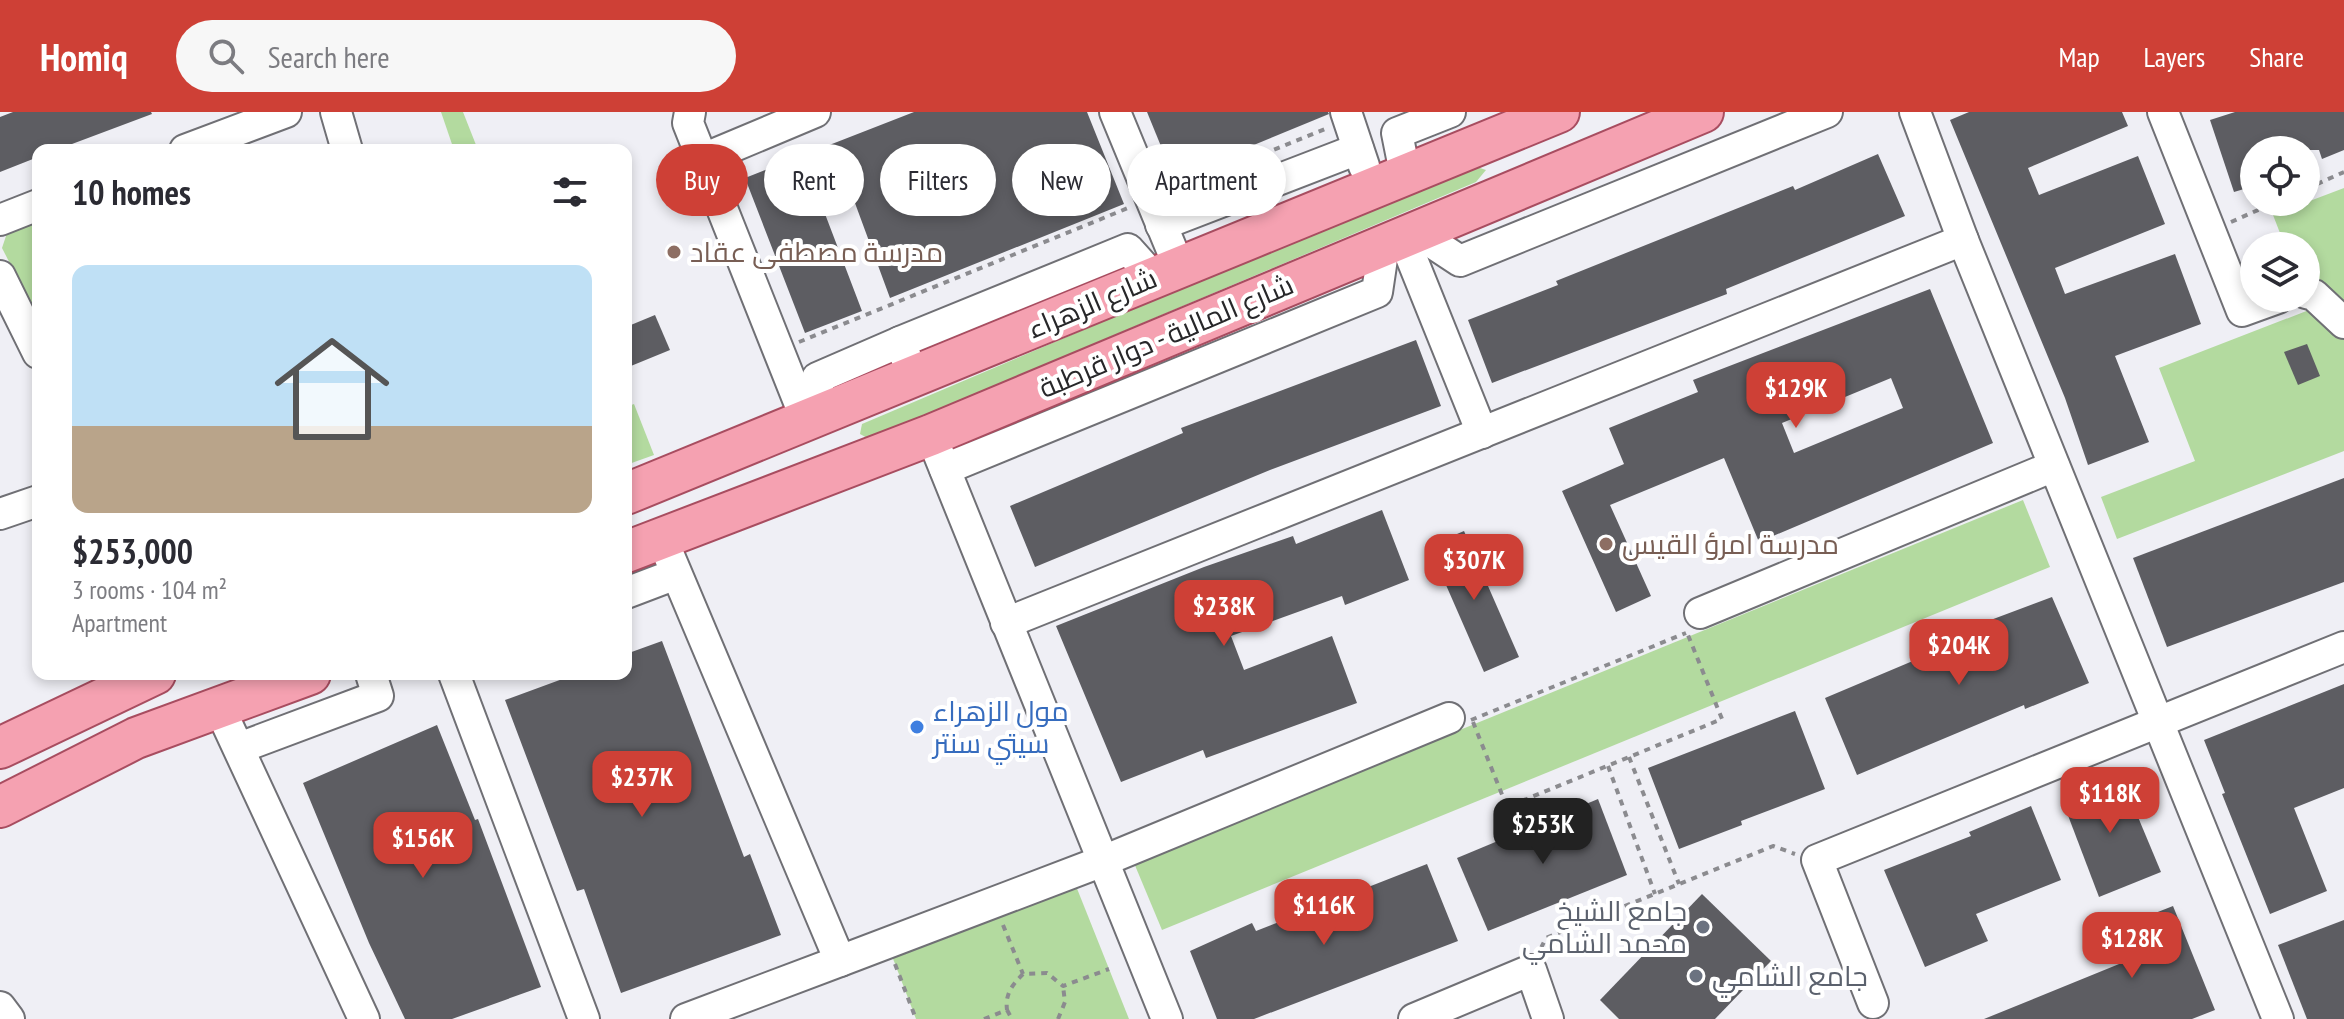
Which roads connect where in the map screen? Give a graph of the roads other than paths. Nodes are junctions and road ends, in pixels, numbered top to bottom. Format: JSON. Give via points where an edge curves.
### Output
{"nodes":[{"id":1,"x":286,"y":112,"type":"edge"},
{"id":2,"x":336,"y":112,"type":"edge"},
{"id":3,"x":690,"y":112,"type":"edge"},
{"id":4,"x":815,"y":112,"type":"edge"},
{"id":5,"x":1115,"y":112,"type":"edge"},
{"id":6,"x":1450,"y":112,"type":"edge"},
{"id":7,"x":1559,"y":112,"type":"edge"},
{"id":8,"x":1827,"y":112,"type":"edge"},
{"id":9,"x":1915,"y":112,"type":"edge"},
{"id":10,"x":2163,"y":112,"type":"edge"},
{"id":11,"x":1347,"y":116,"type":"edge"},
{"id":12,"x":1688,"y":118,"type":"edge"},
{"id":13,"x":1509,"y":132,"type":"junction"},
{"id":14,"x":201,"y":144,"type":"edge"},
{"id":15,"x":345,"y":144,"type":"edge"},
{"id":16,"x":697,"y":144,"type":"edge"},
{"id":17,"x":739,"y":144,"type":"edge"},
{"id":18,"x":1128,"y":144,"type":"edge"},
{"id":19,"x":1358,"y":149,"type":"junction"},
{"id":20,"x":1693,"y":166,"type":"junction"},
{"id":21,"x":1286,"y":171,"type":"edge"},
{"id":22,"x":1388,"y":180,"type":"junction"},
{"id":23,"x":1529,"y":185,"type":"junction"},
{"id":24,"x":32,"y":207,"type":"edge"},
{"id":25,"x":726,"y":216,"type":"edge"},
{"id":26,"x":1157,"y":216,"type":"edge"},
{"id":27,"x":0,"y":220,"type":"edge"},
{"id":28,"x":1401,"y":238,"type":"junction"},
{"id":29,"x":1963,"y":240,"type":"junction"},
{"id":30,"x":1166,"y":272,"type":"junction"},
{"id":31,"x":0,"y":276,"type":"edge"},
{"id":32,"x":2320,"y":301,"type":"edge"},
{"id":33,"x":2240,"y":306,"type":"edge"},
{"id":34,"x":1222,"y":313,"type":"junction"},
{"id":35,"x":2344,"y":323,"type":"edge"},
{"id":36,"x":32,"y":341,"type":"edge"},
{"id":37,"x":1236,"y":351,"type":"junction"},
{"id":38,"x":820,"y":417,"type":"junction"},
{"id":39,"x":1482,"y":433,"type":"junction"},
{"id":40,"x":938,"y":452,"type":"junction"},
{"id":41,"x":856,"y":464,"type":"junction"},
{"id":42,"x":2054,"y":466,"type":"junction"},
{"id":43,"x":632,"y":492,"type":"edge"},
{"id":44,"x":32,"y":503,"type":"edge"},
{"id":45,"x":0,"y":514,"type":"edge"},
{"id":46,"x":655,"y":555,"type":"edge"},
{"id":47,"x":632,"y":585,"type":"edge"},
{"id":48,"x":1006,"y":623,"type":"junction"},
{"id":49,"x":1694,"y":623,"type":"road end"},
{"id":50,"x":2344,"y":647,"type":"edge"},
{"id":51,"x":142,"y":680,"type":"edge"},
{"id":52,"x":295,"y":680,"type":"edge"},
{"id":53,"x":373,"y":680,"type":"edge"},
{"id":54,"x":456,"y":680,"type":"edge"},
{"id":55,"x":220,"y":709,"type":"junction"},
{"id":56,"x":1460,"y":718,"type":"road end"},
{"id":57,"x":2157,"y":720,"type":"junction"},
{"id":58,"x":0,"y":748,"type":"edge"},
{"id":59,"x":239,"y":748,"type":"junction"},
{"id":60,"x":0,"y":807,"type":"edge"},
{"id":61,"x":1103,"y":861,"type":"junction"},
{"id":62,"x":840,"y":961,"type":"junction"},
{"id":63,"x":1873,"y":1003,"type":"dead end"},
{"id":64,"x":0,"y":1007,"type":"edge"},
{"id":65,"x":9,"y":1019,"type":"edge"},
{"id":66,"x":364,"y":1019,"type":"edge"},
{"id":67,"x":584,"y":1019,"type":"edge"},
{"id":68,"x":686,"y":1019,"type":"edge"},
{"id":69,"x":1167,"y":1019,"type":"edge"},
{"id":70,"x":1414,"y":1019,"type":"edge"},
{"id":71,"x":1548,"y":1019,"type":"edge"},
{"id":72,"x":2278,"y":1019,"type":"edge"}],
"edges":[{"from":1,"to":14,"type":"street"},
{"from":2,"to":15,"type":"street"},
{"from":3,"to":16,"type":"street","via":[[688,123]]},
{"from":4,"to":17,"type":"street"},
{"from":5,"to":18,"type":"street"},
{"from":6,"to":22,"type":"street","via":[[1397,133]]},
{"from":7,"to":13,"type":"main road","name":"شارع الزهراء"},
{"from":8,"to":20,"type":"street"},
{"from":9,"to":29,"type":"street"},
{"from":10,"to":33,"type":"street"},
{"from":11,"to":19,"type":"street"},
{"from":12,"to":20,"type":"street"},
{"from":12,"to":23,"type":"main road","name":"شارع المالية - دوار قرطبة"},
{"from":13,"to":22,"type":"main road","name":"شارع الزهراء"},
{"from":13,"to":23,"type":"main road"},
{"from":19,"to":21,"type":"street"},
{"from":19,"to":22,"type":"street"},
{"from":20,"to":28,"type":"street","via":[[1460,261]]},
{"from":22,"to":30,"type":"main road","name":"شارع الزهراء"},
{"from":23,"to":28,"type":"main road","name":"شارع المالية - دوار قرطبة"},
{"from":24,"to":27,"type":"street"},
{"from":25,"to":38,"type":"street","via":[[779,350]]},
{"from":26,"to":30,"type":"street"},
{"from":28,"to":34,"type":"main road","name":"شارع المالية - دوار قرطبة"},
{"from":28,"to":37,"type":"street","via":[[1377,292]]},
{"from":28,"to":39,"type":"street"},
{"from":29,"to":39,"type":"street"},
{"from":29,"to":42,"type":"street"},
{"from":30,"to":38,"type":"main road","name":"شارع الزهراء","via":[[907,360]]},
{"from":31,"to":36,"type":"street"},
{"from":32,"to":35,"type":"street"},
{"from":34,"to":37,"type":"street"},
{"from":34,"to":40,"type":"main road","name":"شارع المالية - دوار قرطبة"},
{"from":37,"to":40,"type":"street"},
{"from":38,"to":41,"type":"main road"},
{"from":38,"to":43,"type":"main road","name":"شارع الزهراء"},
{"from":39,"to":48,"type":"street"},
{"from":40,"to":41,"type":"main road","name":"شارع المالية - دوار قرطبة"},
{"from":40,"to":48,"type":"street"},
{"from":41,"to":46,"type":"main road","name":"شارع المالية - دوار قرطبة"},
{"from":42,"to":49,"type":"street"},
{"from":42,"to":57,"type":"street"},
{"from":44,"to":45,"type":"street"},
{"from":46,"to":47,"type":"street"},
{"from":46,"to":62,"type":"street"},
{"from":48,"to":61,"type":"street"},
{"from":50,"to":57,"type":"street"},
{"from":51,"to":58,"type":"main road"},
{"from":52,"to":55,"type":"main road"},
{"from":53,"to":59,"type":"street","via":[[378,696]]},
{"from":54,"to":67,"type":"street"},
{"from":55,"to":59,"type":"street"},
{"from":55,"to":60,"type":"main road","via":[[136,738]]},
{"from":56,"to":61,"type":"street"},
{"from":57,"to":63,"type":"street","via":[[1817,860]]},
{"from":57,"to":72,"type":"street"},
{"from":59,"to":66,"type":"street"},
{"from":61,"to":62,"type":"street"},
{"from":61,"to":69,"type":"street"},
{"from":62,"to":68,"type":"street"},
{"from":64,"to":65,"type":"street"},
{"from":70,"to":71,"type":"street","via":[[1531,970]]}]}
